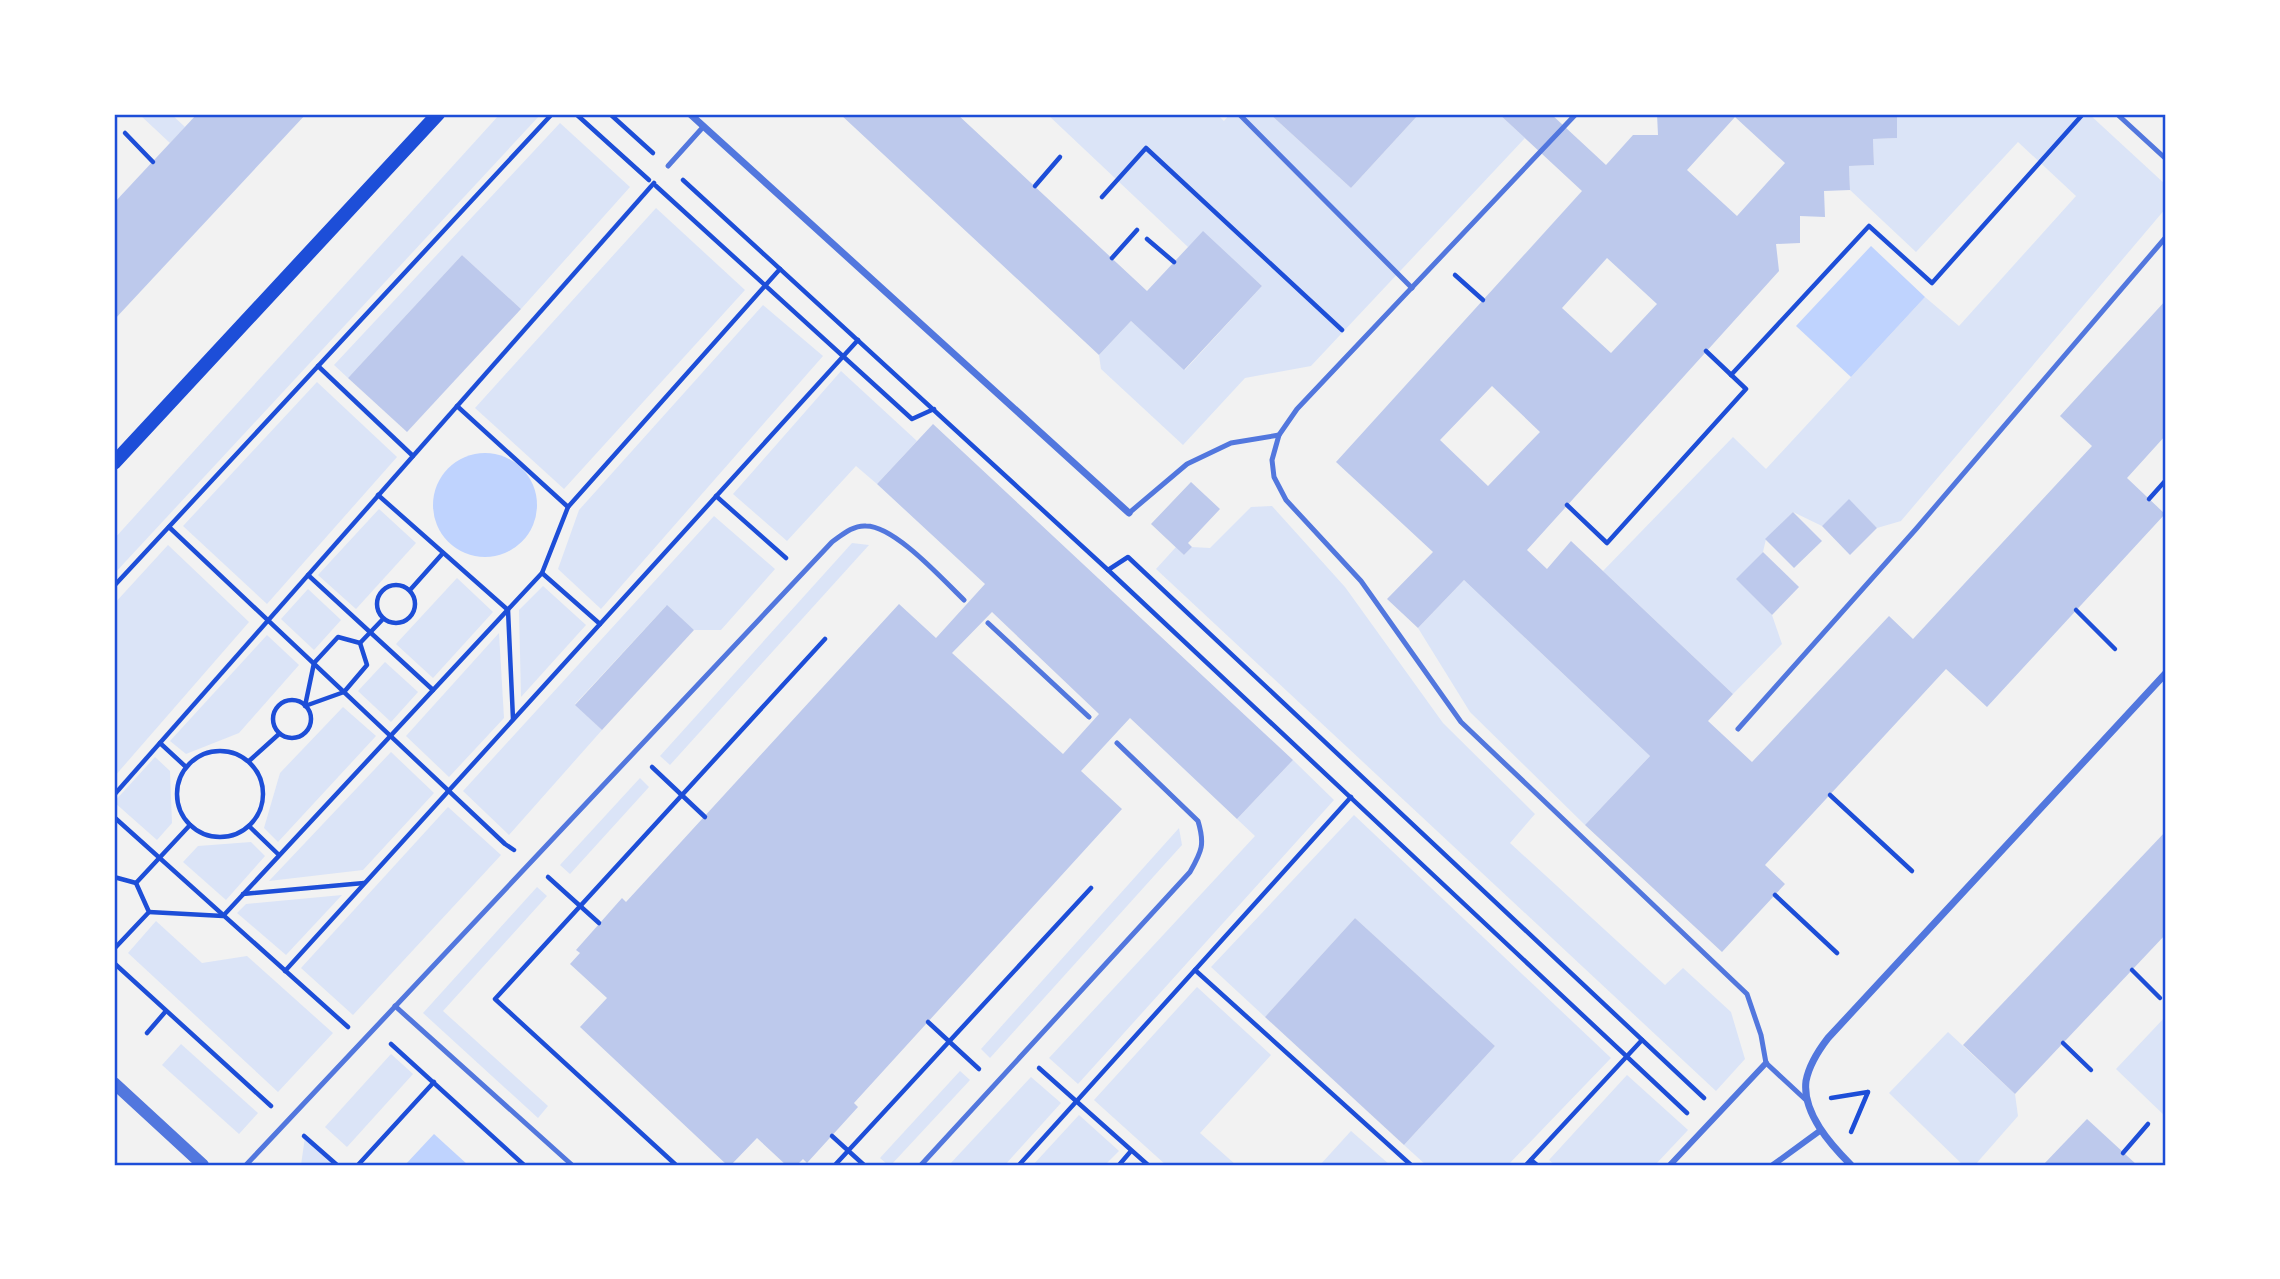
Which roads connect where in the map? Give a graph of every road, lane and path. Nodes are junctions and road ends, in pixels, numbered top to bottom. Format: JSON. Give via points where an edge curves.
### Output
{"nodes":[{"id":1,"x":438,"y":114,"type":"edge"},
{"id":2,"x":552,"y":114,"type":"edge"},
{"id":3,"x":576,"y":114,"type":"edge"},
{"id":4,"x":610,"y":114,"type":"edge"},
{"id":5,"x":690,"y":114,"type":"edge"},
{"id":6,"x":1239,"y":114,"type":"edge"},
{"id":7,"x":1577,"y":114,"type":"edge"},
{"id":8,"x":2083,"y":114,"type":"edge"},
{"id":9,"x":2117,"y":114,"type":"edge"},
{"id":10,"x":704,"y":126,"type":"junction"},
{"id":11,"x":125,"y":133,"type":"dead end"},
{"id":12,"x":1060,"y":157,"type":"dead end"},
{"id":13,"x":2166,"y":159,"type":"edge"},
{"id":14,"x":153,"y":162,"type":"dead end"},
{"id":15,"x":668,"y":166,"type":"junction"},
{"id":16,"x":653,"y":184,"type":"junction"},
{"id":17,"x":1035,"y":186,"type":"dead end"},
{"id":18,"x":1102,"y":197,"type":"dead end"},
{"id":19,"x":1137,"y":230,"type":"dead end"},
{"id":20,"x":2166,"y":237,"type":"edge"},
{"id":21,"x":1147,"y":239,"type":"dead end"},
{"id":22,"x":1112,"y":258,"type":"dead end"},
{"id":23,"x":1438,"y":260,"type":"junction"},
{"id":24,"x":1174,"y":262,"type":"dead end"},
{"id":25,"x":780,"y":269,"type":"junction"},
{"id":26,"x":765,"y":286,"type":"junction"},
{"id":27,"x":1412,"y":288,"type":"junction"},
{"id":28,"x":1483,"y":300,"type":"dead end"},
{"id":29,"x":858,"y":340,"type":"junction"},
{"id":30,"x":1358,"y":345,"type":"junction"},
{"id":31,"x":1706,"y":351,"type":"dead end"},
{"id":32,"x":842,"y":357,"type":"junction"},
{"id":33,"x":318,"y":366,"type":"junction"},
{"id":34,"x":1731,"y":375,"type":"junction"},
{"id":35,"x":457,"y":406,"type":"junction"},
{"id":36,"x":934,"y":409,"type":"junction"},
{"id":37,"x":1279,"y":435,"type":"junction"},
{"id":38,"x":413,"y":456,"type":"junction"},
{"id":39,"x":114,"y":463,"type":"edge"},
{"id":40,"x":2166,"y":480,"type":"edge"},
{"id":41,"x":378,"y":495,"type":"junction"},
{"id":42,"x":716,"y":496,"type":"junction"},
{"id":43,"x":2149,"y":499,"type":"dead end"},
{"id":44,"x":1567,"y":505,"type":"dead end"},
{"id":45,"x":568,"y":508,"type":"junction"},
{"id":46,"x":1129,"y":513,"type":"joint"},
{"id":47,"x":169,"y":527,"type":"junction"},
{"id":48,"x":443,"y":552,"type":"junction"},
{"id":49,"x":1108,"y":570,"type":"junction"},
{"id":50,"x":803,"y":572,"type":"junction"},
{"id":51,"x":542,"y":573,"type":"junction"},
{"id":52,"x":308,"y":575,"type":"junction"},
{"id":53,"x":114,"y":586,"type":"edge"},
{"id":54,"x":410,"y":590,"type":"junction"},
{"id":55,"x":964,"y":600,"type":"dead end"},
{"id":56,"x":508,"y":610,"type":"junction"},
{"id":57,"x":2077,"y":610,"type":"dead end"},
{"id":58,"x":383,"y":619,"type":"junction"},
{"id":59,"x":268,"y":620,"type":"junction"},
{"id":60,"x":988,"y":623,"type":"dead end"},
{"id":61,"x":600,"y":624,"type":"junction"},
{"id":62,"x":370,"y":632,"type":"junction"},
{"id":63,"x":825,"y":639,"type":"dead end"},
{"id":64,"x":359,"y":643,"type":"junction"},
{"id":65,"x":2115,"y":649,"type":"dead end"},
{"id":66,"x":314,"y":663,"type":"junction"},
{"id":67,"x":2166,"y":673,"type":"edge"},
{"id":68,"x":433,"y":690,"type":"junction"},
{"id":69,"x":344,"y":692,"type":"junction"},
{"id":70,"x":305,"y":706,"type":"junction"},
{"id":71,"x":1089,"y":717,"type":"dead end"},
{"id":72,"x":513,"y":720,"type":"junction"},
{"id":73,"x":1738,"y":729,"type":"dead end"},
{"id":74,"x":279,"y":734,"type":"junction"},
{"id":75,"x":390,"y":736,"type":"junction"},
{"id":76,"x":160,"y":743,"type":"junction"},
{"id":77,"x":1117,"y":743,"type":"dead end"},
{"id":78,"x":635,"y":751,"type":"junction"},
{"id":79,"x":249,"y":762,"type":"junction"},
{"id":80,"x":186,"y":767,"type":"junction"},
{"id":81,"x":448,"y":791,"type":"junction"},
{"id":82,"x":1830,"y":794,"type":"dead end"},
{"id":83,"x":114,"y":795,"type":"edge"},
{"id":84,"x":682,"y":796,"type":"junction"},
{"id":85,"x":1351,"y":797,"type":"junction"},
{"id":86,"x":114,"y":817,"type":"edge"},
{"id":87,"x":705,"y":817,"type":"dead end"},
{"id":88,"x":190,"y":825,"type":"junction"},
{"id":89,"x":249,"y":826,"type":"junction"},
{"id":90,"x":279,"y":855,"type":"junction"},
{"id":91,"x":159,"y":858,"type":"junction"},
{"id":92,"x":532,"y":861,"type":"junction"},
{"id":93,"x":1912,"y":871,"type":"dead end"},
{"id":94,"x":114,"y":877,"type":"edge"},
{"id":95,"x":136,"y":883,"type":"junction"},
{"id":96,"x":365,"y":883,"type":"junction"},
{"id":97,"x":1091,"y":888,"type":"dead end"},
{"id":98,"x":243,"y":894,"type":"junction"},
{"id":99,"x":1774,"y":895,"type":"dead end"},
{"id":100,"x":581,"y":906,"type":"junction"},
{"id":101,"x":149,"y":912,"type":"junction"},
{"id":102,"x":223,"y":916,"type":"junction"},
{"id":103,"x":599,"y":923,"type":"dead end"},
{"id":104,"x":114,"y":948,"type":"edge"},
{"id":105,"x":1837,"y":953,"type":"dead end"},
{"id":106,"x":114,"y":963,"type":"edge"},
{"id":107,"x":1195,"y":970,"type":"junction"},
{"id":108,"x":2132,"y":970,"type":"dead end"},
{"id":109,"x":285,"y":971,"type":"junction"},
{"id":110,"x":2160,"y":998,"type":"dead end"},
{"id":111,"x":395,"y":1006,"type":"junction"},
{"id":112,"x":166,"y":1012,"type":"junction"},
{"id":113,"x":928,"y":1022,"type":"dead end"},
{"id":114,"x":147,"y":1033,"type":"dead end"},
{"id":115,"x":1642,"y":1040,"type":"junction"},
{"id":116,"x":363,"y":1041,"type":"junction"},
{"id":117,"x":949,"y":1042,"type":"junction"},
{"id":118,"x":2063,"y":1043,"type":"dead end"},
{"id":119,"x":1023,"y":1053,"type":"junction"},
{"id":120,"x":1627,"y":1057,"type":"junction"},
{"id":121,"x":1766,"y":1063,"type":"junction"},
{"id":122,"x":2091,"y":1070,"type":"dead end"},
{"id":123,"x":434,"y":1082,"type":"junction"},
{"id":124,"x":114,"y":1083,"type":"edge"},
{"id":125,"x":995,"y":1084,"type":"junction"},
{"id":126,"x":1076,"y":1101,"type":"junction"},
{"id":127,"x":1808,"y":1102,"type":"junction"},
{"id":128,"x":1720,"y":1113,"type":"junction"},
{"id":129,"x":288,"y":1121,"type":"junction"},
{"id":130,"x":2148,"y":1124,"type":"dead end"},
{"id":131,"x":1704,"y":1129,"type":"junction"},
{"id":132,"x":1821,"y":1130,"type":"junction"},
{"id":133,"x":832,"y":1136,"type":"dead end"},
{"id":134,"x":848,"y":1151,"type":"junction"},
{"id":135,"x":1132,"y":1151,"type":"junction"},
{"id":136,"x":2123,"y":1153,"type":"dead end"},
{"id":137,"x":1842,"y":1156,"type":"junction"},
{"id":138,"x":1531,"y":1160,"type":"junction"},
{"id":139,"x":203,"y":1165,"type":"edge"},
{"id":140,"x":246,"y":1165,"type":"edge"},
{"id":141,"x":337,"y":1165,"type":"edge"},
{"id":142,"x":358,"y":1165,"type":"edge"},
{"id":143,"x":524,"y":1165,"type":"edge"},
{"id":144,"x":572,"y":1165,"type":"edge"},
{"id":145,"x":676,"y":1165,"type":"edge"},
{"id":146,"x":835,"y":1165,"type":"edge"},
{"id":147,"x":864,"y":1165,"type":"edge"},
{"id":148,"x":921,"y":1165,"type":"edge"},
{"id":149,"x":1019,"y":1165,"type":"edge"},
{"id":150,"x":1119,"y":1165,"type":"edge"},
{"id":151,"x":1148,"y":1165,"type":"edge"},
{"id":152,"x":1410,"y":1165,"type":"edge"},
{"id":153,"x":1526,"y":1165,"type":"edge"},
{"id":154,"x":1537,"y":1165,"type":"edge"},
{"id":155,"x":1670,"y":1165,"type":"edge"},
{"id":156,"x":1773,"y":1165,"type":"edge"},
{"id":157,"x":1851,"y":1165,"type":"edge"}],
"edges":[{"from":1,"to":39,"type":"main road"},
{"from":2,"to":33,"type":"path"},
{"from":3,"to":16,"type":"path"},
{"from":4,"to":15,"type":"path"},
{"from":5,"to":10,"type":"street"},
{"from":6,"to":27,"type":"lane"},
{"from":7,"to":23,"type":"lane"},
{"from":8,"to":34,"type":"path","via":[[1932,284],[1869,226]]},
{"from":9,"to":13,"type":"lane"},
{"from":10,"to":15,"type":"lane"},
{"from":10,"to":46,"type":"street"},
{"from":11,"to":14,"type":"path"},
{"from":12,"to":17,"type":"path"},
{"from":15,"to":16,"type":"path"},
{"from":15,"to":25,"type":"path"},
{"from":16,"to":26,"type":"path"},
{"from":16,"to":35,"type":"path"},
{"from":18,"to":30,"type":"path","via":[[1146,148]]},
{"from":19,"to":22,"type":"path"},
{"from":20,"to":73,"type":"lane"},
{"from":21,"to":24,"type":"path"},
{"from":23,"to":27,"type":"lane"},
{"from":23,"to":28,"type":"path"},
{"from":25,"to":26,"type":"path"},
{"from":25,"to":29,"type":"path"},
{"from":26,"to":32,"type":"path"},
{"from":26,"to":45,"type":"path"},
{"from":27,"to":30,"type":"lane"},
{"from":29,"to":32,"type":"path"},
{"from":29,"to":36,"type":"path"},
{"from":30,"to":37,"type":"lane","via":[[1297,409]]},
{"from":31,"to":34,"type":"path"},
{"from":32,"to":36,"type":"path","via":[[912,419]]},
{"from":32,"to":42,"type":"path"},
{"from":33,"to":38,"type":"path"},
{"from":33,"to":47,"type":"path"},
{"from":34,"to":44,"type":"path","via":[[1746,389],[1607,542]]},
{"from":35,"to":38,"type":"path"},
{"from":35,"to":45,"type":"path"},
{"from":36,"to":49,"type":"path"},
{"from":37,"to":46,"type":"lane","via":[[1231,443],[1187,464]]},
{"from":37,"to":121,"type":"lane","via":[[1272,460],[1274,477],[1286,500],[1361,581],[1461,722],[1747,994]]},
{"from":38,"to":41,"type":"path"},
{"from":40,"to":43,"type":"path"},
{"from":41,"to":48,"type":"path"},
{"from":41,"to":52,"type":"path"},
{"from":42,"to":50,"type":"path"},
{"from":42,"to":61,"type":"path"},
{"from":45,"to":51,"type":"path"},
{"from":47,"to":53,"type":"path"},
{"from":47,"to":59,"type":"path"},
{"from":48,"to":54,"type":"path"},
{"from":48,"to":56,"type":"path"},
{"from":49,"to":85,"type":"path"},
{"from":49,"to":115,"type":"path","via":[[1128,557]]},
{"from":50,"to":55,"type":"lane","via":[[848,530],[865,526],[886,531],[903,543]]},
{"from":50,"to":78,"type":"lane"},
{"from":51,"to":56,"type":"path"},
{"from":51,"to":61,"type":"path"},
{"from":52,"to":59,"type":"path"},
{"from":52,"to":62,"type":"path"},
{"from":54,"to":58,"type":"path","via":[[415,608],[408,619],[396,623]]},
{"from":54,"to":58,"type":"path","via":[[393,584],[382,590],[377,608]]},
{"from":56,"to":68,"type":"path"},
{"from":56,"to":72,"type":"path"},
{"from":57,"to":65,"type":"path"},
{"from":58,"to":62,"type":"path"},
{"from":59,"to":66,"type":"path"},
{"from":59,"to":76,"type":"path"},
{"from":60,"to":71,"type":"lane"},
{"from":61,"to":72,"type":"path"},
{"from":62,"to":64,"type":"path"},
{"from":62,"to":68,"type":"path"},
{"from":63,"to":84,"type":"path"},
{"from":64,"to":66,"type":"path","via":[[338,637]]},
{"from":64,"to":69,"type":"path","via":[[367,665]]},
{"from":66,"to":69,"type":"path"},
{"from":66,"to":70,"type":"path"},
{"from":67,"to":127,"type":"street","via":[[1828,1038],[1806,1083]]},
{"from":68,"to":75,"type":"path"},
{"from":69,"to":70,"type":"path"},
{"from":69,"to":75,"type":"path"},
{"from":70,"to":74,"type":"path","via":[[310,717],[308,730],[291,738]]},
{"from":70,"to":74,"type":"path","via":[[295,699],[277,705],[273,723]]},
{"from":72,"to":81,"type":"path"},
{"from":74,"to":79,"type":"path"},
{"from":75,"to":81,"type":"path"},
{"from":75,"to":90,"type":"path"},
{"from":76,"to":80,"type":"path"},
{"from":76,"to":83,"type":"path"},
{"from":77,"to":119,"type":"lane","via":[[1198,821],[1203,837],[1200,854],[1189,872]]},
{"from":78,"to":84,"type":"path"},
{"from":78,"to":92,"type":"lane"},
{"from":79,"to":80,"type":"path","via":[[237,754],[209,752]]},
{"from":79,"to":89,"type":"path","via":[[263,786],[261,808]]},
{"from":80,"to":88,"type":"path","via":[[177,793],[178,807]]},
{"from":81,"to":92,"type":"path","via":[[505,844]]},
{"from":81,"to":96,"type":"path"},
{"from":82,"to":93,"type":"path"},
{"from":84,"to":87,"type":"path"},
{"from":84,"to":100,"type":"path"},
{"from":85,"to":107,"type":"path"},
{"from":85,"to":120,"type":"path"},
{"from":86,"to":91,"type":"path"},
{"from":88,"to":89,"type":"path","via":[[208,836],[223,838]]},
{"from":88,"to":91,"type":"path"},
{"from":89,"to":90,"type":"path"},
{"from":90,"to":98,"type":"path"},
{"from":91,"to":95,"type":"path"},
{"from":91,"to":102,"type":"path"},
{"from":92,"to":100,"type":"path"},
{"from":92,"to":111,"type":"lane"},
{"from":94,"to":95,"type":"path"},
{"from":95,"to":101,"type":"path"},
{"from":96,"to":98,"type":"path"},
{"from":96,"to":109,"type":"path"},
{"from":97,"to":117,"type":"path"},
{"from":98,"to":102,"type":"path"},
{"from":99,"to":105,"type":"path"},
{"from":100,"to":103,"type":"path"},
{"from":100,"to":145,"type":"path","via":[[495,999]]},
{"from":101,"to":102,"type":"path"},
{"from":101,"to":104,"type":"path"},
{"from":102,"to":109,"type":"path"},
{"from":106,"to":112,"type":"path"},
{"from":107,"to":126,"type":"path"},
{"from":107,"to":152,"type":"path"},
{"from":108,"to":110,"type":"path"},
{"from":109,"to":116,"type":"path"},
{"from":111,"to":116,"type":"lane"},
{"from":111,"to":144,"type":"lane"},
{"from":112,"to":114,"type":"path"},
{"from":112,"to":129,"type":"path"},
{"from":113,"to":117,"type":"path"},
{"from":115,"to":120,"type":"path"},
{"from":115,"to":128,"type":"path"},
{"from":116,"to":123,"type":"path","via":[[379,1056],[392,1043]]},
{"from":116,"to":129,"type":"lane"},
{"from":117,"to":125,"type":"path"},
{"from":117,"to":134,"type":"path"},
{"from":118,"to":122,"type":"path"},
{"from":119,"to":125,"type":"lane"},
{"from":119,"to":126,"type":"path"},
{"from":120,"to":131,"type":"path"},
{"from":120,"to":138,"type":"path"},
{"from":121,"to":127,"type":"lane"},
{"from":121,"to":128,"type":"street"},
{"from":123,"to":142,"type":"path"},
{"from":123,"to":143,"type":"path"},
{"from":124,"to":139,"type":"street"},
{"from":125,"to":148,"type":"lane"},
{"from":126,"to":135,"type":"path"},
{"from":126,"to":149,"type":"path"},
{"from":127,"to":132,"type":"street"},
{"from":127,"to":137,"type":"path","via":[[1868,1092]]},
{"from":128,"to":131,"type":"street"},
{"from":129,"to":140,"type":"lane"},
{"from":129,"to":141,"type":"path"},
{"from":130,"to":136,"type":"path"},
{"from":131,"to":155,"type":"street"},
{"from":132,"to":137,"type":"street"},
{"from":132,"to":156,"type":"street"},
{"from":133,"to":134,"type":"path"},
{"from":134,"to":146,"type":"path"},
{"from":134,"to":147,"type":"path"},
{"from":135,"to":150,"type":"path"},
{"from":135,"to":151,"type":"path"},
{"from":137,"to":157,"type":"street"},
{"from":138,"to":153,"type":"path"},
{"from":138,"to":154,"type":"path"}]}
